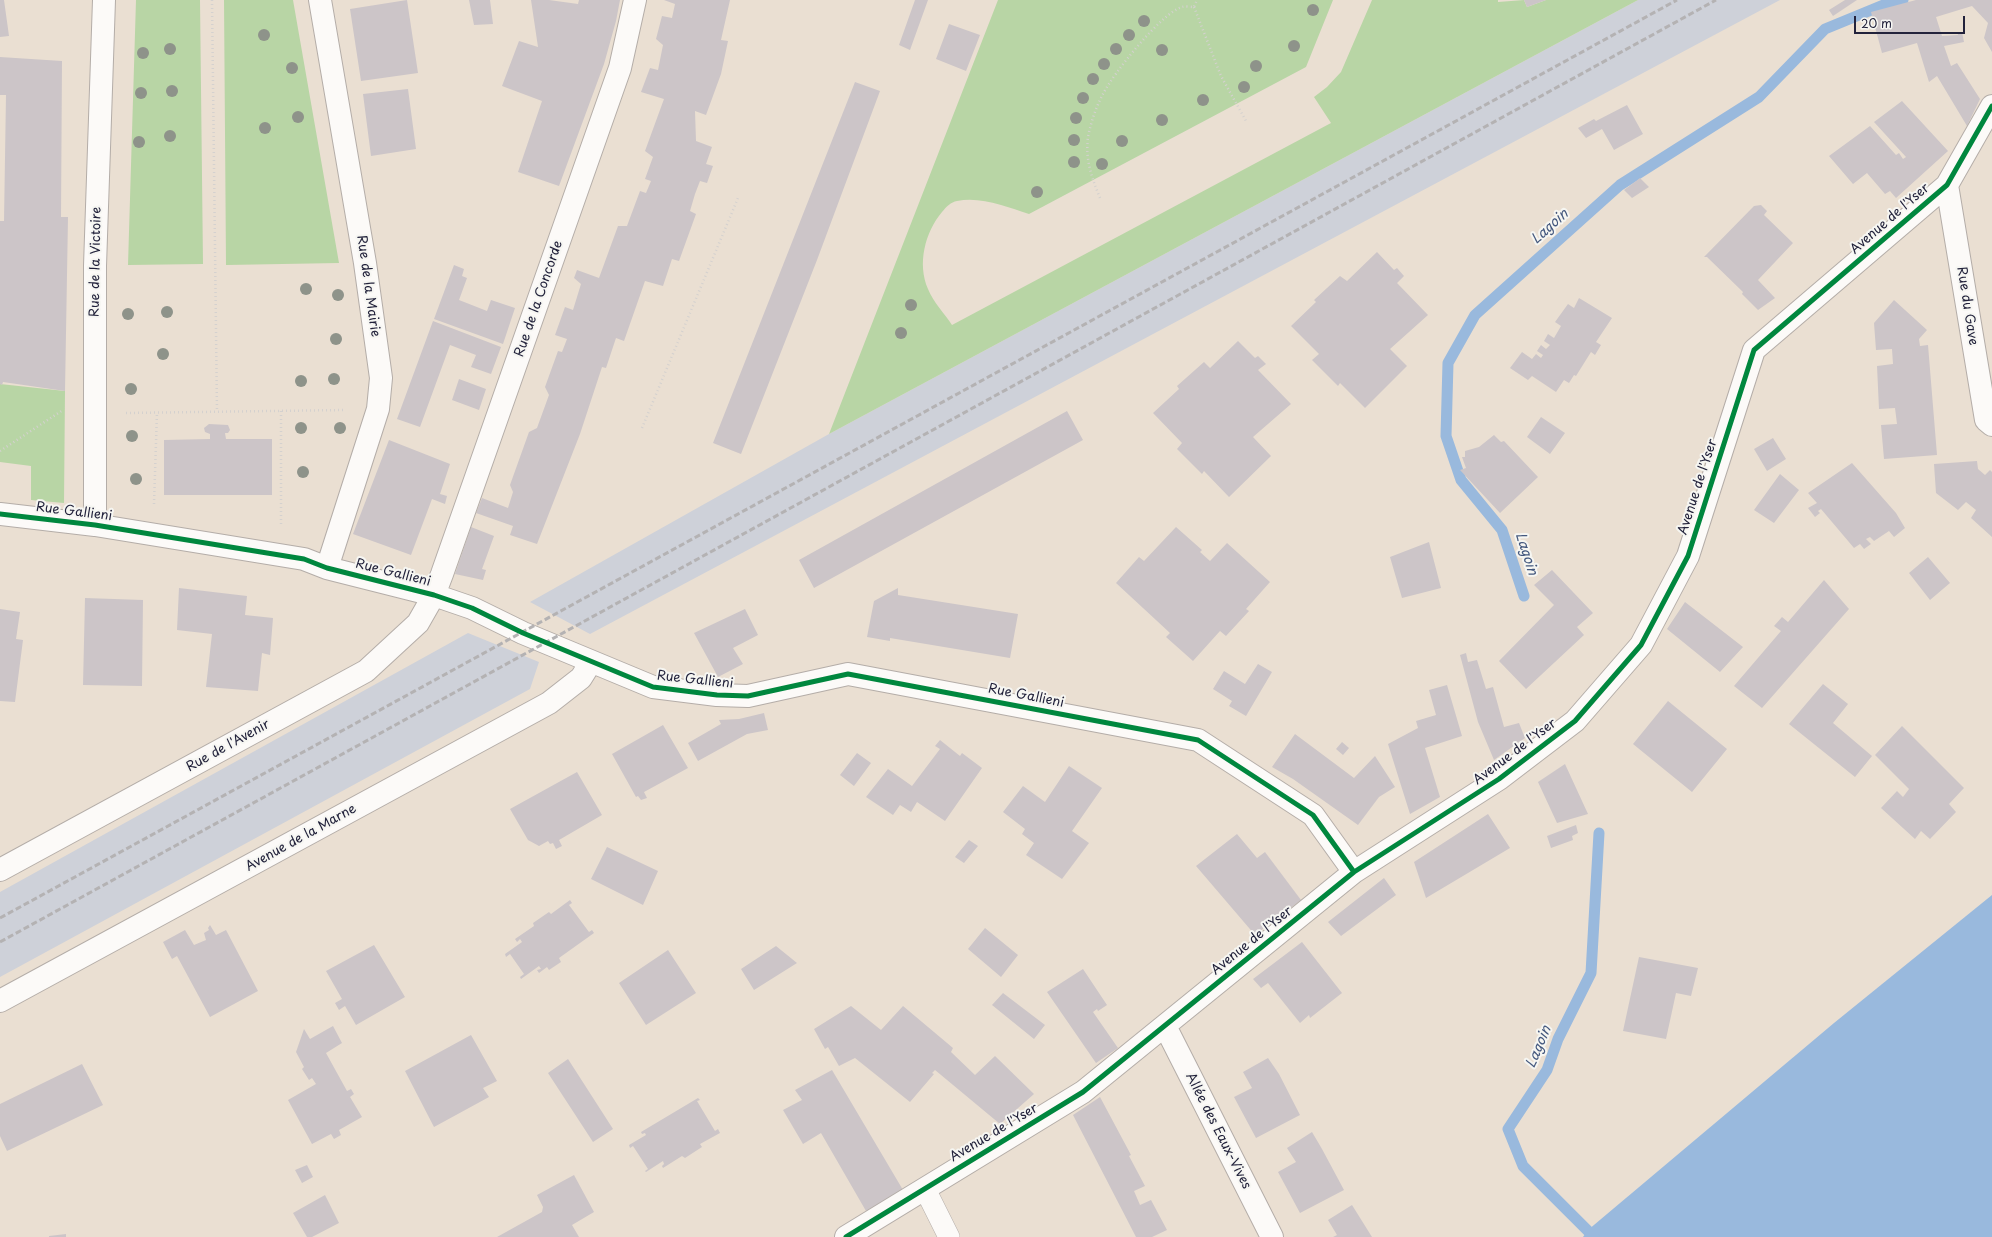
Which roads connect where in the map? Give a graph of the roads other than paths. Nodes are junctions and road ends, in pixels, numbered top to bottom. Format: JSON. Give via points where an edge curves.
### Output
{"nodes":[{"id":1,"x":104,"y":0,"type":"edge"},
{"id":2,"x":320,"y":0,"type":"edge"},
{"id":3,"x":635,"y":0,"type":"edge"},
{"id":4,"x":1992,"y":106,"type":"edge"},
{"id":5,"x":1947,"y":185,"type":"junction"},
{"id":6,"x":1992,"y":425,"type":"edge"},
{"id":7,"x":0,"y":514,"type":"edge"},
{"id":8,"x":95,"y":525,"type":"junction"},
{"id":9,"x":327,"y":568,"type":"junction"},
{"id":10,"x":434,"y":595,"type":"junction"},
{"id":11,"x":591,"y":662,"type":"junction"},
{"id":12,"x":0,"y":870,"type":"edge"},
{"id":13,"x":1354,"y":872,"type":"junction"},
{"id":14,"x":0,"y":1001,"type":"edge"},
{"id":15,"x":1165,"y":1026,"type":"junction"},
{"id":16,"x":925,"y":1189,"type":"junction"},
{"id":17,"x":846,"y":1237,"type":"edge"},
{"id":18,"x":949,"y":1237,"type":"edge"},
{"id":19,"x":1272,"y":1237,"type":"edge"}],
"edges":[{"from":1,"to":8,"type":"street","name":"Rue de la Victoire","via":[[95,266]]},
{"from":2,"to":9,"type":"street","name":"Rue de la Mairie","via":[[366,271],[381,378],[378,410]]},
{"from":3,"to":10,"type":"street","name":"Rue de la Concorde","via":[[620,68]]},
{"from":4,"to":5,"type":"street","name":"Avenue de l'Yser"},
{"from":5,"to":6,"type":"street","name":"Rue du Gave","via":[[1986,420]]},
{"from":5,"to":13,"type":"street","name":"Avenue de l'Yser","via":[[1754,350],[1688,556],[1641,645],[1574,721],[1499,779]]},
{"from":7,"to":8,"type":"street","name":"Rue Gallieni"},
{"from":8,"to":9,"type":"street","name":"Rue Gallieni","via":[[304,559]]},
{"from":9,"to":10,"type":"street","name":"Rue Gallieni"},
{"from":10,"to":11,"type":"street","name":"Rue Gallieni","via":[[472,608]]},
{"from":10,"to":12,"type":"street","name":"Rue de l'Avenir","via":[[418,623],[366,670]]},
{"from":11,"to":13,"type":"street","name":"Rue Gallieni","via":[[653,687],[717,695],[748,696],[848,674],[1198,740],[1313,815]]},
{"from":11,"to":14,"type":"street","name":"Avenue de la Marne","via":[[581,678],[549,703]]},
{"from":13,"to":15,"type":"street","name":"Avenue de l'Yser"},
{"from":15,"to":16,"type":"street","name":"Avenue de l'Yser","via":[[1083,1092]]},
{"from":15,"to":19,"type":"street","name":"Allée des Eaux-Vives"},
{"from":16,"to":17,"type":"street","name":"Avenue de l'Yser"},
{"from":16,"to":18,"type":"lane"}]}
